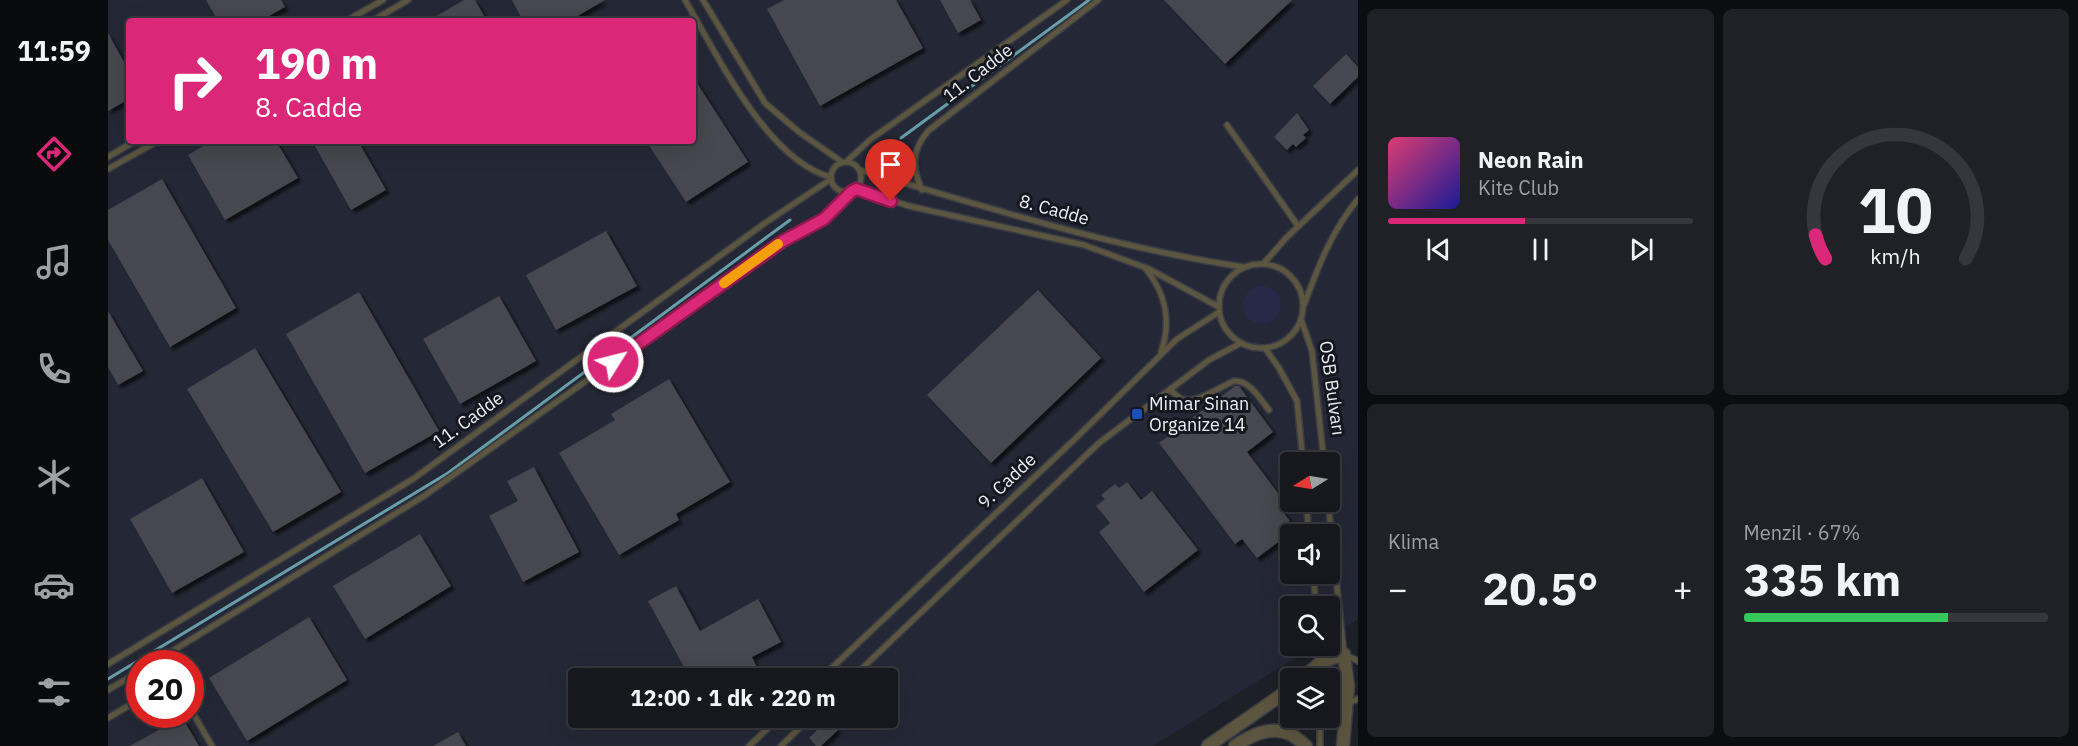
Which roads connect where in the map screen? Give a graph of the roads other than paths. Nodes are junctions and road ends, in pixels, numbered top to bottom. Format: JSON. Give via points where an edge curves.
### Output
{"nodes":[{"id":1,"x":383,"y":0,"type":"edge"},
{"id":2,"x":408,"y":0,"type":"edge"},
{"id":3,"x":686,"y":0,"type":"edge"},
{"id":4,"x":703,"y":0,"type":"edge"},
{"id":5,"x":1067,"y":0,"type":"edge"},
{"id":6,"x":1098,"y":0,"type":"edge"},
{"id":7,"x":351,"y":18,"type":"edge"},
{"id":8,"x":377,"y":18,"type":"edge"},
{"id":9,"x":1227,"y":124,"type":"dead end"},
{"id":10,"x":130,"y":144,"type":"edge"},
{"id":11,"x":153,"y":144,"type":"edge"},
{"id":12,"x":108,"y":157,"type":"edge"},
{"id":13,"x":844,"y":161,"type":"junction"},
{"id":14,"x":108,"y":169,"type":"edge"},
{"id":15,"x":860,"y":170,"type":"junction"},
{"id":16,"x":1358,"y":170,"type":"edge"},
{"id":17,"x":831,"y":178,"type":"junction"},
{"id":18,"x":853,"y":190,"type":"junction"},
{"id":19,"x":922,"y":190,"type":"junction"},
{"id":20,"x":1358,"y":199,"type":"edge"},
{"id":21,"x":1298,"y":226,"type":"junction"},
{"id":22,"x":1264,"y":263,"type":"junction"},
{"id":23,"x":1144,"y":267,"type":"junction"},
{"id":24,"x":1244,"y":267,"type":"junction"},
{"id":25,"x":1304,"y":307,"type":"junction"},
{"id":26,"x":1219,"y":310,"type":"junction"},
{"id":27,"x":1301,"y":319,"type":"junction"},
{"id":28,"x":1240,"y":343,"type":"junction"},
{"id":29,"x":1265,"y":348,"type":"junction"},
{"id":30,"x":1160,"y":355,"type":"junction"},
{"id":31,"x":1170,"y":389,"type":"junction"},
{"id":32,"x":1269,"y":410,"type":"dead end"},
{"id":33,"x":1302,"y":452,"type":"edge"},
{"id":34,"x":1323,"y":452,"type":"edge"},
{"id":35,"x":1329,"y":512,"type":"edge"},
{"id":36,"x":174,"y":650,"type":"edge"},
{"id":37,"x":1344,"y":654,"type":"junction"},
{"id":38,"x":1320,"y":656,"type":"edge"},
{"id":39,"x":1321,"y":662,"type":"junction"},
{"id":40,"x":1358,"y":662,"type":"edge"},
{"id":41,"x":108,"y":664,"type":"edge"},
{"id":42,"x":832,"y":668,"type":"edge"},
{"id":43,"x":863,"y":668,"type":"edge"},
{"id":44,"x":1314,"y":668,"type":"edge"},
{"id":45,"x":1321,"y":668,"type":"edge"},
{"id":46,"x":126,"y":679,"type":"edge"},
{"id":47,"x":108,"y":690,"type":"edge"},
{"id":48,"x":1280,"y":696,"type":"edge"},
{"id":49,"x":1352,"y":701,"type":"edge"},
{"id":50,"x":126,"y":707,"type":"edge"},
{"id":51,"x":108,"y":718,"type":"edge"},
{"id":52,"x":202,"y":728,"type":"edge"},
{"id":53,"x":768,"y":728,"type":"edge"},
{"id":54,"x":800,"y":728,"type":"edge"},
{"id":55,"x":1320,"y":728,"type":"edge"},
{"id":56,"x":212,"y":746,"type":"edge"},
{"id":57,"x":749,"y":746,"type":"edge"},
{"id":58,"x":781,"y":746,"type":"edge"},
{"id":59,"x":1208,"y":746,"type":"edge"},
{"id":60,"x":1235,"y":746,"type":"edge"},
{"id":61,"x":1306,"y":746,"type":"edge"},
{"id":62,"x":1320,"y":746,"type":"edge"},
{"id":63,"x":1343,"y":746,"type":"edge"}],
"edges":[{"from":1,"to":7,"type":"lane"},
{"from":2,"to":8,"type":"lane"},
{"from":3,"to":17,"type":"lane","via":[[746,104],[790,153],[816,173]]},
{"from":4,"to":13,"type":"lane","via":[[765,103],[799,132]]},
{"from":5,"to":13,"type":"lane","name":"11. Cadde"},
{"from":6,"to":19,"type":"lane","name":"11. Cadde","via":[[928,131],[915,156]]},
{"from":9,"to":21,"type":"lane"},
{"from":10,"to":12,"type":"lane"},
{"from":11,"to":14,"type":"lane"},
{"from":13,"to":15,"type":"lane","via":[[852,162]]},
{"from":13,"to":17,"type":"lane","via":[[833,168]]},
{"from":15,"to":18,"type":"lane","via":[[861,180]]},
{"from":15,"to":19,"type":"lane","name":"8. Cadde"},
{"from":16,"to":21,"type":"lane"},
{"from":17,"to":18,"type":"lane","via":[[840,191]]},
{"from":17,"to":41,"type":"lane","name":"11. Cadde","via":[[413,479]]},
{"from":18,"to":23,"type":"lane","name":"8. Cadde","via":[[1084,245]]},
{"from":18,"to":36,"type":"lane","name":"11. Cadde","via":[[824,219],[783,241],[424,496]]},
{"from":19,"to":24,"type":"lane","name":"8. Cadde","via":[[1124,244]]},
{"from":20,"to":25,"type":"lane","via":[[1328,246]]},
{"from":21,"to":22,"type":"lane"},
{"from":22,"to":24,"type":"lane"},
{"from":22,"to":25,"type":"lane","via":[[1288,273],[1302,294]]},
{"from":23,"to":26,"type":"lane","name":"8. Cadde"},
{"from":23,"to":30,"type":"lane","via":[[1157,284],[1165,305],[1166,336]]},
{"from":24,"to":26,"type":"lane","via":[[1223,285]]},
{"from":25,"to":27,"type":"lane"},
{"from":26,"to":28,"type":"lane","via":[[1226,330]]},
{"from":26,"to":30,"type":"lane","name":"9. Cadde"},
{"from":27,"to":29,"type":"lane","via":[[1287,339]]},
{"from":27,"to":34,"type":"lane","name":"OSB Bulvarı","via":[[1312,351]]},
{"from":28,"to":29,"type":"lane"},
{"from":28,"to":31,"type":"lane","name":"9. Cadde"},
{"from":29,"to":33,"type":"lane","name":"OSB Bulvarı","via":[[1297,400]]},
{"from":30,"to":42,"type":"lane","name":"9. Cadde"},
{"from":31,"to":32,"type":"lane","via":[[1187,401],[1240,381]]},
{"from":31,"to":43,"type":"lane","name":"9. Cadde","via":[[1099,443]]},
{"from":35,"to":37,"type":"lane"},
{"from":37,"to":39,"type":"street"},
{"from":37,"to":40,"type":"lane"},
{"from":37,"to":49,"type":"street"},
{"from":38,"to":39,"type":"lane"},
{"from":39,"to":44,"type":"street"},
{"from":39,"to":45,"type":"lane"},
{"from":46,"to":47,"type":"lane"},
{"from":48,"to":59,"type":"street"},
{"from":49,"to":63,"type":"street"},
{"from":50,"to":51,"type":"lane"},
{"from":52,"to":56,"type":"lane"},
{"from":53,"to":57,"type":"lane"},
{"from":54,"to":58,"type":"lane"},
{"from":55,"to":62,"type":"lane"},
{"from":60,"to":61,"type":"street","via":[[1267,730],[1290,734]]}]}
